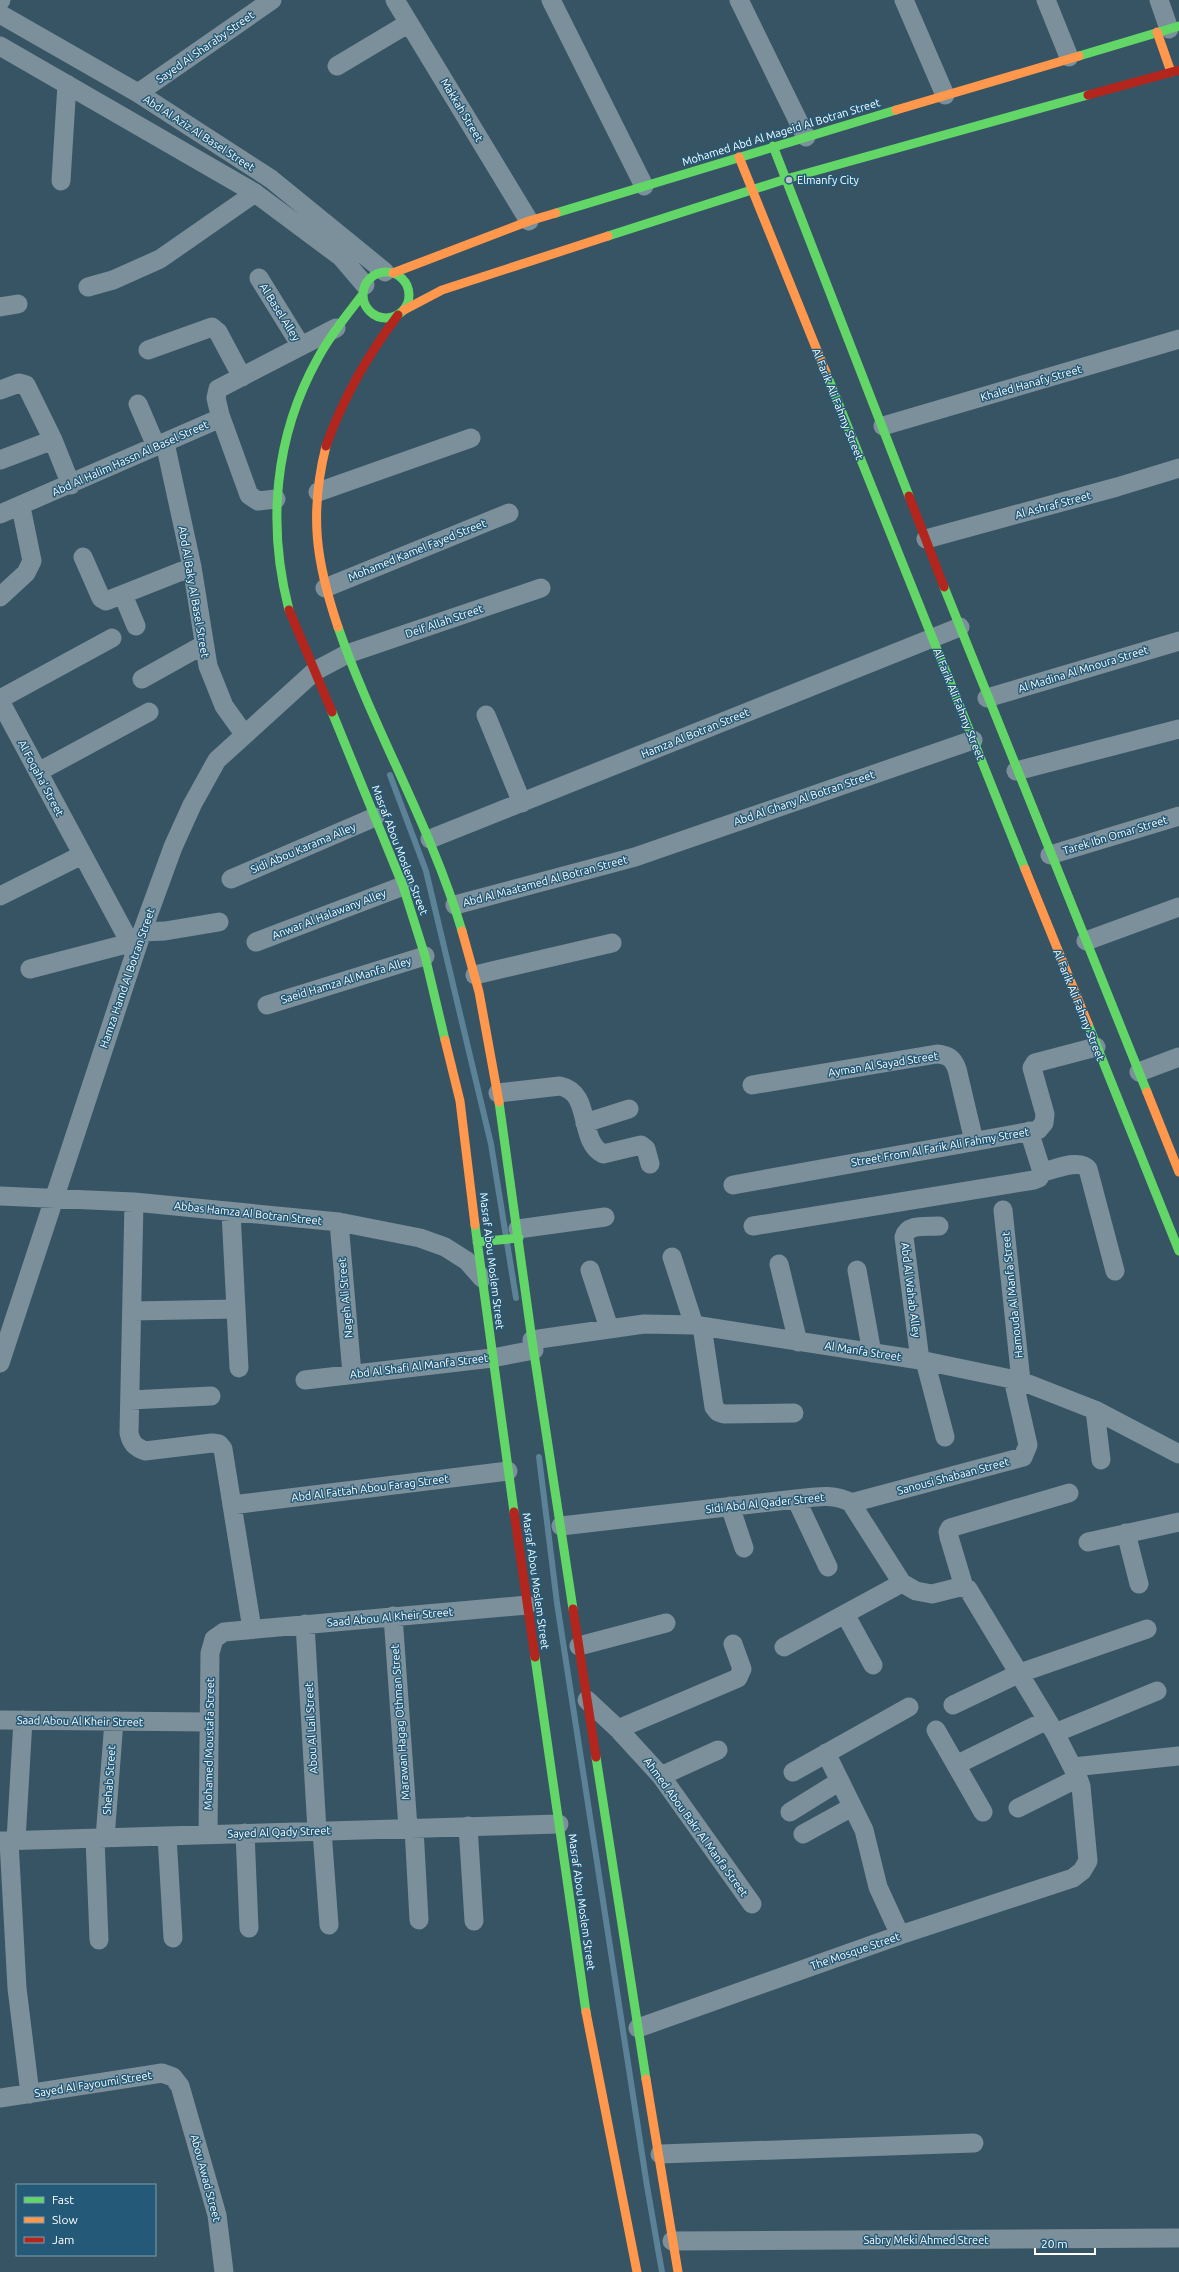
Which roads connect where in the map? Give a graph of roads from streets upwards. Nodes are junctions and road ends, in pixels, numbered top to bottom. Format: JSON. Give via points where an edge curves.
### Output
{"nodes":[{"id":1,"x":272,"y":0,"type":"edge"},
{"id":2,"x":394,"y":0,"type":"edge"},
{"id":3,"x":551,"y":0,"type":"edge"},
{"id":4,"x":739,"y":0,"type":"edge"},
{"id":5,"x":904,"y":0,"type":"edge"},
{"id":6,"x":1046,"y":0,"type":"edge"},
{"id":7,"x":1159,"y":0,"type":"edge"},
{"id":8,"x":0,"y":14,"type":"edge"},
{"id":9,"x":409,"y":23,"type":"junction"},
{"id":10,"x":1168,"y":29,"type":"edge"},
{"id":11,"x":0,"y":46,"type":"edge"},
{"id":12,"x":1070,"y":57,"type":"junction"},
{"id":13,"x":337,"y":66,"type":"dead end"},
{"id":14,"x":1175,"y":71,"type":"edge"},
{"id":15,"x":67,"y":84,"type":"junction"},
{"id":16,"x":138,"y":93,"type":"junction"},
{"id":17,"x":945,"y":95,"type":"junction"},
{"id":18,"x":806,"y":137,"type":"junction"},
{"id":19,"x":773,"y":146,"type":"junction"},
{"id":20,"x":740,"y":157,"type":"junction"},
{"id":21,"x":786,"y":179,"type":"junction"},
{"id":22,"x":61,"y":181,"type":"dead end"},
{"id":23,"x":644,"y":186,"type":"junction"},
{"id":24,"x":753,"y":190,"type":"junction"},
{"id":25,"x":256,"y":193,"type":"junction"},
{"id":26,"x":529,"y":221,"type":"junction"},
{"id":27,"x":389,"y":272,"type":"junction"},
{"id":28,"x":259,"y":278,"type":"dead end"},
{"id":29,"x":88,"y":287,"type":"dead end"},
{"id":30,"x":364,"y":289,"type":"junction"},
{"id":31,"x":401,"y":312,"type":"junction"},
{"id":32,"x":336,"y":328,"type":"junction"},
{"id":33,"x":1179,"y":339,"type":"edge"},
{"id":34,"x":301,"y":346,"type":"junction"},
{"id":35,"x":148,"y":350,"type":"dead end"},
{"id":36,"x":242,"y":376,"type":"junction"},
{"id":37,"x":0,"y":390,"type":"edge"},
{"id":38,"x":138,"y":404,"type":"dead end"},
{"id":39,"x":220,"y":415,"type":"junction"},
{"id":40,"x":883,"y":426,"type":"junction"},
{"id":41,"x":471,"y":438,"type":"dead end"},
{"id":42,"x":53,"y":440,"type":"junction"},
{"id":43,"x":161,"y":444,"type":"junction"},
{"id":44,"x":0,"y":460,"type":"edge"},
{"id":45,"x":1179,"y":468,"type":"edge"},
{"id":46,"x":71,"y":485,"type":"junction"},
{"id":47,"x":318,"y":492,"type":"junction"},
{"id":48,"x":276,"y":499,"type":"junction"},
{"id":49,"x":21,"y":507,"type":"junction"},
{"id":50,"x":509,"y":513,"type":"dead end"},
{"id":51,"x":0,"y":514,"type":"edge"},
{"id":52,"x":926,"y":540,"type":"junction"},
{"id":53,"x":83,"y":557,"type":"dead end"},
{"id":54,"x":192,"y":567,"type":"junction"},
{"id":55,"x":325,"y":588,"type":"junction"},
{"id":56,"x":541,"y":588,"type":"dead end"},
{"id":57,"x":123,"y":595,"type":"junction"},
{"id":58,"x":0,"y":597,"type":"edge"},
{"id":59,"x":136,"y":626,"type":"dead end"},
{"id":60,"x":960,"y":627,"type":"junction"},
{"id":61,"x":112,"y":638,"type":"dead end"},
{"id":62,"x":932,"y":638,"type":"junction"},
{"id":63,"x":1179,"y":641,"type":"edge"},
{"id":64,"x":204,"y":645,"type":"junction"},
{"id":65,"x":347,"y":654,"type":"junction"},
{"id":66,"x":315,"y":671,"type":"junction"},
{"id":67,"x":142,"y":679,"type":"dead end"},
{"id":68,"x":986,"y":698,"type":"junction"},
{"id":69,"x":0,"y":700,"type":"edge"},
{"id":70,"x":149,"y":712,"type":"dead end"},
{"id":71,"x":486,"y":715,"type":"dead end"},
{"id":72,"x":7,"y":729,"type":"edge"},
{"id":73,"x":1179,"y":729,"type":"edge"},
{"id":74,"x":244,"y":734,"type":"junction"},
{"id":75,"x":973,"y":740,"type":"junction"},
{"id":76,"x":1016,"y":771,"type":"junction"},
{"id":77,"x":38,"y":772,"type":"junction"},
{"id":78,"x":522,"y":803,"type":"junction"},
{"id":79,"x":1179,"y":816,"type":"edge"},
{"id":80,"x":375,"y":817,"type":"junction"},
{"id":81,"x":430,"y":839,"type":"junction"},
{"id":82,"x":82,"y":855,"type":"junction"},
{"id":83,"x":1050,"y":855,"type":"junction"},
{"id":84,"x":636,"y":857,"type":"joint"},
{"id":85,"x":231,"y":879,"type":"dead end"},
{"id":86,"x":403,"y":886,"type":"junction"},
{"id":87,"x":0,"y":896,"type":"edge"},
{"id":88,"x":455,"y":905,"type":"junction"},
{"id":89,"x":1179,"y":907,"type":"edge"},
{"id":90,"x":218,"y":922,"type":"dead end"},
{"id":91,"x":1086,"y":941,"type":"junction"},
{"id":92,"x":256,"y":942,"type":"dead end"},
{"id":93,"x":135,"y":943,"type":"junction"},
{"id":94,"x":612,"y":943,"type":"dead end"},
{"id":95,"x":425,"y":956,"type":"junction"},
{"id":96,"x":30,"y":969,"type":"dead end"},
{"id":97,"x":475,"y":975,"type":"junction"},
{"id":98,"x":267,"y":1005,"type":"dead end"},
{"id":99,"x":1097,"y":1044,"type":"junction"},
{"id":100,"x":1179,"y":1057,"type":"edge"},
{"id":101,"x":1139,"y":1072,"type":"junction"},
{"id":102,"x":752,"y":1085,"type":"dead end"},
{"id":103,"x":498,"y":1093,"type":"junction"},
{"id":104,"x":629,"y":1109,"type":"dead end"},
{"id":105,"x":586,"y":1123,"type":"junction"},
{"id":106,"x":1029,"y":1131,"type":"junction"},
{"id":107,"x":974,"y":1141,"type":"junction"},
{"id":108,"x":650,"y":1164,"type":"dead end"},
{"id":109,"x":1042,"y":1172,"type":"junction"},
{"id":110,"x":1179,"y":1172,"type":"edge"},
{"id":111,"x":733,"y":1185,"type":"dead end"},
{"id":112,"x":0,"y":1196,"type":"edge"},
{"id":113,"x":54,"y":1199,"type":"junction"},
{"id":114,"x":134,"y":1202,"type":"junction"},
{"id":115,"x":1003,"y":1210,"type":"dead end"},
{"id":116,"x":231,"y":1212,"type":"junction"},
{"id":117,"x":605,"y":1218,"type":"dead end"},
{"id":118,"x":339,"y":1222,"type":"junction"},
{"id":119,"x":753,"y":1226,"type":"dead end"},
{"id":120,"x":939,"y":1226,"type":"dead end"},
{"id":121,"x":519,"y":1233,"type":"junction"},
{"id":122,"x":477,"y":1242,"type":"junction"},
{"id":123,"x":1179,"y":1251,"type":"edge"},
{"id":124,"x":672,"y":1257,"type":"dead end"},
{"id":125,"x":779,"y":1264,"type":"dead end"},
{"id":126,"x":590,"y":1270,"type":"dead end"},
{"id":127,"x":857,"y":1270,"type":"dead end"},
{"id":128,"x":1115,"y":1271,"type":"dead end"},
{"id":129,"x":482,"y":1278,"type":"junction"},
{"id":130,"x":236,"y":1309,"type":"junction"},
{"id":131,"x":132,"y":1311,"type":"junction"},
{"id":132,"x":698,"y":1326,"type":"junction"},
{"id":133,"x":609,"y":1328,"type":"junction"},
{"id":134,"x":798,"y":1342,"type":"junction"},
{"id":135,"x":533,"y":1345,"type":"junction"},
{"id":136,"x":872,"y":1353,"type":"junction"},
{"id":137,"x":492,"y":1358,"type":"junction"},
{"id":138,"x":923,"y":1360,"type":"junction"},
{"id":139,"x":0,"y":1363,"type":"edge"},
{"id":140,"x":239,"y":1368,"type":"dead end"},
{"id":141,"x":352,"y":1374,"type":"junction"},
{"id":142,"x":305,"y":1380,"type":"dead end"},
{"id":143,"x":1017,"y":1380,"type":"junction"},
{"id":144,"x":211,"y":1396,"type":"dead end"},
{"id":145,"x":130,"y":1400,"type":"junction"},
{"id":146,"x":1095,"y":1410,"type":"junction"},
{"id":147,"x":794,"y":1413,"type":"dead end"},
{"id":148,"x":945,"y":1437,"type":"dead end"},
{"id":149,"x":1179,"y":1454,"type":"edge"},
{"id":150,"x":1101,"y":1460,"type":"dead end"},
{"id":151,"x":508,"y":1471,"type":"junction"},
{"id":152,"x":1070,"y":1493,"type":"dead end"},
{"id":153,"x":796,"y":1499,"type":"junction"},
{"id":154,"x":851,"y":1503,"type":"junction"},
{"id":155,"x":232,"y":1505,"type":"junction"},
{"id":156,"x":730,"y":1506,"type":"junction"},
{"id":157,"x":1179,"y":1522,"type":"edge"},
{"id":158,"x":561,"y":1526,"type":"junction"},
{"id":159,"x":1126,"y":1533,"type":"junction"},
{"id":160,"x":1088,"y":1542,"type":"dead end"},
{"id":161,"x":744,"y":1548,"type":"dead end"},
{"id":162,"x":828,"y":1567,"type":"dead end"},
{"id":163,"x":902,"y":1583,"type":"junction"},
{"id":164,"x":1139,"y":1584,"type":"dead end"},
{"id":165,"x":964,"y":1587,"type":"junction"},
{"id":166,"x":527,"y":1605,"type":"junction"},
{"id":167,"x":845,"y":1614,"type":"junction"},
{"id":168,"x":393,"y":1616,"type":"junction"},
{"id":169,"x":666,"y":1623,"type":"dead end"},
{"id":170,"x":305,"y":1624,"type":"junction"},
{"id":171,"x":252,"y":1629,"type":"junction"},
{"id":172,"x":1147,"y":1629,"type":"dead end"},
{"id":173,"x":732,"y":1644,"type":"dead end"},
{"id":174,"x":579,"y":1646,"type":"junction"},
{"id":175,"x":784,"y":1647,"type":"dead end"},
{"id":176,"x":210,"y":1653,"type":"joint"},
{"id":177,"x":873,"y":1665,"type":"dead end"},
{"id":178,"x":1020,"y":1674,"type":"junction"},
{"id":179,"x":1157,"y":1691,"type":"dead end"},
{"id":180,"x":588,"y":1700,"type":"junction"},
{"id":181,"x":953,"y":1705,"type":"dead end"},
{"id":182,"x":909,"y":1707,"type":"dead end"},
{"id":183,"x":0,"y":1720,"type":"edge"},
{"id":184,"x":24,"y":1720,"type":"junction"},
{"id":185,"x":114,"y":1721,"type":"junction"},
{"id":186,"x":209,"y":1722,"type":"junction"},
{"id":187,"x":1051,"y":1727,"type":"junction"},
{"id":188,"x":618,"y":1729,"type":"junction"},
{"id":189,"x":936,"y":1730,"type":"dead end"},
{"id":190,"x":718,"y":1750,"type":"dead end"},
{"id":191,"x":826,"y":1754,"type":"junction"},
{"id":192,"x":1179,"y":1756,"type":"edge"},
{"id":193,"x":956,"y":1765,"type":"junction"},
{"id":194,"x":793,"y":1772,"type":"dead end"},
{"id":195,"x":1076,"y":1773,"type":"junction"},
{"id":196,"x":661,"y":1776,"type":"junction"},
{"id":197,"x":840,"y":1781,"type":"junction"},
{"id":198,"x":852,"y":1807,"type":"junction"},
{"id":199,"x":1018,"y":1808,"type":"dead end"},
{"id":200,"x":790,"y":1812,"type":"dead end"},
{"id":201,"x":983,"y":1812,"type":"dead end"},
{"id":202,"x":559,"y":1824,"type":"junction"},
{"id":203,"x":468,"y":1826,"type":"junction"},
{"id":204,"x":411,"y":1828,"type":"junction"},
{"id":205,"x":320,"y":1831,"type":"junction"},
{"id":206,"x":208,"y":1834,"type":"junction"},
{"id":207,"x":244,"y":1834,"type":"junction"},
{"id":208,"x":803,"y":1834,"type":"dead end"},
{"id":209,"x":167,"y":1836,"type":"junction"},
{"id":210,"x":100,"y":1838,"type":"junction"},
{"id":211,"x":8,"y":1841,"type":"edge"},
{"id":212,"x":752,"y":1904,"type":"dead end"},
{"id":213,"x":419,"y":1920,"type":"dead end"},
{"id":214,"x":474,"y":1921,"type":"dead end"},
{"id":215,"x":329,"y":1925,"type":"dead end"},
{"id":216,"x":249,"y":1928,"type":"dead end"},
{"id":217,"x":900,"y":1935,"type":"junction"},
{"id":218,"x":173,"y":1938,"type":"dead end"},
{"id":219,"x":100,"y":1940,"type":"dead end"},
{"id":220,"x":638,"y":2028,"type":"junction"},
{"id":221,"x":180,"y":2086,"type":"joint"},
{"id":222,"x":30,"y":2094,"type":"junction"},
{"id":223,"x":0,"y":2098,"type":"edge"},
{"id":224,"x":974,"y":2143,"type":"dead end"},
{"id":225,"x":660,"y":2154,"type":"junction"},
{"id":226,"x":1179,"y":2238,"type":"edge"},
{"id":227,"x":672,"y":2241,"type":"junction"},
{"id":228,"x":224,"y":2272,"type":"edge"},
{"id":229,"x":637,"y":2272,"type":"edge"},
{"id":230,"x":678,"y":2272,"type":"edge"}],
"edges":[{"from":1,"to":16,"type":"street","name":"Sayed Al Sharaby Street"},
{"from":2,"to":9,"type":"street","name":"Makkah Street"},
{"from":3,"to":23,"type":"street"},
{"from":4,"to":18,"type":"street"},
{"from":5,"to":17,"type":"street"},
{"from":6,"to":12,"type":"street"},
{"from":7,"to":10,"type":"street"},
{"from":8,"to":16,"type":"street","name":"Abd Al Aziz Al Basel Street"},
{"from":9,"to":13,"type":"street"},
{"from":9,"to":26,"type":"street","name":"Makkah Street"},
{"from":10,"to":12,"type":"street","name":"Mohamed Abd Al Mageid Al Botran Street"},
{"from":10,"to":14,"type":"street"},
{"from":11,"to":15,"type":"street","name":"Abd Al Aziz Al Basel Street"},
{"from":12,"to":17,"type":"street","name":"Mohamed Abd Al Mageid Al Botran Street"},
{"from":14,"to":21,"type":"street"},
{"from":15,"to":22,"type":"street"},
{"from":15,"to":25,"type":"street","name":"Abd Al Aziz Al Basel Street"},
{"from":16,"to":27,"type":"street","name":"Abd Al Aziz Al Basel Street","via":[[271,179]]},
{"from":17,"to":18,"type":"street","name":"Mohamed Abd Al Mageid Al Botran Street"},
{"from":18,"to":19,"type":"street","name":"Mohamed Abd Al Mageid Al Botran Street"},
{"from":19,"to":20,"type":"street","name":"Mohamed Abd Al Mageid Al Botran Street"},
{"from":19,"to":21,"type":"street"},
{"from":20,"to":23,"type":"street","name":"Mohamed Abd Al Mageid Al Botran Street"},
{"from":20,"to":24,"type":"street","name":"Al Farik Ali Fahmy Street"},
{"from":21,"to":24,"type":"street"},
{"from":21,"to":40,"type":"street"},
{"from":23,"to":26,"type":"street","name":"Mohamed Abd Al Mageid Al Botran Street"},
{"from":24,"to":31,"type":"street","via":[[456,285],[422,298]]},
{"from":24,"to":62,"type":"street","name":"Al Farik Ali Fahmy Street"},
{"from":25,"to":29,"type":"street","via":[[160,259],[113,280]]},
{"from":25,"to":30,"type":"street","name":"Abd Al Aziz Al Basel Street","via":[[341,257]]},
{"from":26,"to":27,"type":"street","name":"Mohamed Abd Al Mageid Al Botran Street"},
{"from":27,"to":30,"type":"street","via":[[370,278]]},
{"from":27,"to":31,"type":"street","via":[[401,277],[407,284],[409,297]]},
{"from":28,"to":34,"type":"street","name":"Al Basel Alley"},
{"from":30,"to":31,"type":"street","via":[[364,304],[378,317],[388,318]]},
{"from":30,"to":32,"type":"street","name":"Masraf Abou Moslem Street"},
{"from":31,"to":47,"type":"street","via":[[373,346],[352,380],[339,408],[324,453]]},
{"from":32,"to":34,"type":"street","name":"Abd Al Halim Hassn Al Basel Street"},
{"from":32,"to":48,"type":"street","name":"Masraf Abou Moslem Street","via":[[317,359],[302,392],[286,441]]},
{"from":33,"to":40,"type":"street","name":"Khaled Hanafy Street"},
{"from":34,"to":36,"type":"street","name":"Abd Al Halim Hassn Al Basel Street"},
{"from":35,"to":36,"type":"street","via":[[212,327],[218,332]]},
{"from":36,"to":39,"type":"street","name":"Abd Al Halim Hassn Al Basel Street","via":[[218,390],[216,398]]},
{"from":37,"to":42,"type":"street","via":[[19,383],[26,385]]},
{"from":38,"to":43,"type":"street","name":"Abd Al Baky Al Basel Street"},
{"from":39,"to":43,"type":"street","name":"Abd Al Halim Hassn Al Basel Street","via":[[216,420]]},
{"from":39,"to":48,"type":"street","via":[[249,495],[258,501]]},
{"from":40,"to":52,"type":"street"},
{"from":41,"to":47,"type":"street"},
{"from":42,"to":44,"type":"street"},
{"from":42,"to":46,"type":"street"},
{"from":43,"to":46,"type":"street","name":"Abd Al Halim Hassn Al Basel Street"},
{"from":43,"to":54,"type":"street","name":"Abd Al Baky Al Basel Street"},
{"from":45,"to":52,"type":"street","name":"Al Ashraf Street"},
{"from":46,"to":49,"type":"street","name":"Abd Al Halim Hassn Al Basel Street"},
{"from":47,"to":55,"type":"street","via":[[316,540]]},
{"from":48,"to":66,"type":"street","name":"Masraf Abou Moslem Street","via":[[276,539],[281,579],[291,618]]},
{"from":49,"to":51,"type":"street","name":"Abd Al Halim Hassn Al Basel Street"},
{"from":49,"to":58,"type":"street","via":[[32,561],[26,573]]},
{"from":50,"to":55,"type":"street","name":"Mohamed Kamel Fayed Street"},
{"from":52,"to":60,"type":"street"},
{"from":53,"to":57,"type":"street","via":[[103,600],[109,601]]},
{"from":54,"to":57,"type":"street"},
{"from":54,"to":64,"type":"street","name":"Abd Al Baky Al Basel Street"},
{"from":55,"to":65,"type":"street"},
{"from":56,"to":65,"type":"street","name":"Deif Allah Street"},
{"from":57,"to":59,"type":"street"},
{"from":60,"to":62,"type":"street","name":"Hamza Al Botran Street"},
{"from":60,"to":68,"type":"street"},
{"from":61,"to":69,"type":"street"},
{"from":62,"to":75,"type":"street","name":"Al Farik Ali Fahmy Street"},
{"from":62,"to":78,"type":"street","name":"Hamza Al Botran Street"},
{"from":63,"to":68,"type":"street","name":"Al Madina Al Mnoura Street"},
{"from":64,"to":67,"type":"street"},
{"from":64,"to":74,"type":"street","name":"Abd Al Baky Al Basel Street","via":[[214,687]]},
{"from":65,"to":66,"type":"street","name":"Hamza Hamd Al Botran Street"},
{"from":65,"to":81,"type":"street"},
{"from":66,"to":74,"type":"street","name":"Hamza Hamd Al Botran Street"},
{"from":66,"to":80,"type":"street","name":"Masraf Abou Moslem Street"},
{"from":68,"to":76,"type":"street"},
{"from":69,"to":72,"type":"street","name":"Al Foqaha' Street"},
{"from":70,"to":77,"type":"street"},
{"from":71,"to":78,"type":"street"},
{"from":72,"to":77,"type":"street","name":"Al Foqaha' Street"},
{"from":73,"to":76,"type":"street"},
{"from":74,"to":93,"type":"street","name":"Hamza Hamd Al Botran Street","via":[[217,760],[192,805]]},
{"from":75,"to":84,"type":"street","name":"Abd Al Ghany Al Botran Street"},
{"from":75,"to":99,"type":"street","name":"Al Farik Ali Fahmy Street"},
{"from":76,"to":83,"type":"street"},
{"from":77,"to":82,"type":"street","name":"Al Foqaha' Street"},
{"from":78,"to":81,"type":"street","name":"Hamza Al Botran Street"},
{"from":79,"to":83,"type":"street","name":"Tarek Ibn Omar Street"},
{"from":80,"to":85,"type":"street","name":"Sidi Abou Karama Alley"},
{"from":80,"to":86,"type":"street","name":"Masraf Abou Moslem Street"},
{"from":81,"to":88,"type":"street"},
{"from":82,"to":87,"type":"street"},
{"from":82,"to":93,"type":"street","name":"Al Foqaha' Street"},
{"from":83,"to":91,"type":"street"},
{"from":84,"to":88,"type":"street","name":"Abd Al Maatamed Al Botran Street"},
{"from":86,"to":92,"type":"street","name":"Anwar Al Halawany Alley"},
{"from":86,"to":95,"type":"street","name":"Masraf Abou Moslem Street"},
{"from":88,"to":97,"type":"street"},
{"from":89,"to":91,"type":"street"},
{"from":90,"to":93,"type":"street","via":[[165,931]]},
{"from":91,"to":101,"type":"street","via":[[1120,1035]]},
{"from":93,"to":96,"type":"street"},
{"from":93,"to":113,"type":"street","name":"Hamza Hamd Al Botran Street"},
{"from":94,"to":97,"type":"street"},
{"from":95,"to":98,"type":"street","name":"Saeid Hamza Al Manfa Alley"},
{"from":95,"to":122,"type":"street","name":"Masraf Abou Moslem Street","via":[[460,1101]]},
{"from":97,"to":103,"type":"street"},
{"from":99,"to":106,"type":"street","name":"Street From Al Farik Ali Fahmy Street","via":[[1035,1063],[1032,1074],[1045,1114],[1044,1123],[1038,1130]]},
{"from":99,"to":123,"type":"street","name":"Al Farik Ali Fahmy Street"},
{"from":100,"to":101,"type":"street"},
{"from":101,"to":110,"type":"street"},
{"from":102,"to":107,"type":"street","name":"Ayman Al Sayad Street","via":[[937,1054],[946,1055],[954,1060],[957,1069]]},
{"from":103,"to":105,"type":"street","via":[[560,1086],[567,1088],[578,1096]]},
{"from":103,"to":121,"type":"street"},
{"from":104,"to":105,"type":"street"},
{"from":105,"to":108,"type":"street","via":[[597,1151],[603,1154],[641,1146],[646,1150]]},
{"from":106,"to":107,"type":"street","name":"Street From Al Farik Ali Fahmy Street"},
{"from":106,"to":109,"type":"street"},
{"from":107,"to":111,"type":"street","name":"Street From Al Farik Ali Fahmy Street"},
{"from":109,"to":119,"type":"street","via":[[1039,1178],[1034,1180]]},
{"from":109,"to":128,"type":"street","via":[[1078,1164],[1085,1165],[1088,1169]]},
{"from":112,"to":113,"type":"street","name":"Abbas Hamza Al Botran Street"},
{"from":113,"to":114,"type":"street","name":"Abbas Hamza Al Botran Street"},
{"from":113,"to":139,"type":"street","name":"Hamza Hamd Al Botran Street"},
{"from":114,"to":116,"type":"street","name":"Abbas Hamza Al Botran Street"},
{"from":114,"to":131,"type":"street"},
{"from":115,"to":143,"type":"street","name":"Hamouda Al Manfa Street"},
{"from":116,"to":118,"type":"street","name":"Abbas Hamza Al Botran Street"},
{"from":116,"to":130,"type":"street"},
{"from":117,"to":121,"type":"street"},
{"from":118,"to":129,"type":"street","name":"Abbas Hamza Al Botran Street","via":[[420,1238],[445,1247],[467,1261]]},
{"from":118,"to":141,"type":"street","name":"Nageh Ali Street"},
{"from":120,"to":138,"type":"street","name":"Abd Al Wahab Alley","via":[[910,1228],[904,1237]]},
{"from":121,"to":122,"type":"street"},
{"from":121,"to":135,"type":"street"},
{"from":122,"to":129,"type":"street","name":"Masraf Abou Moslem Street"},
{"from":124,"to":132,"type":"street"},
{"from":125,"to":134,"type":"street"},
{"from":126,"to":133,"type":"street"},
{"from":127,"to":136,"type":"street"},
{"from":129,"to":137,"type":"street","name":"Masraf Abou Moslem Street"},
{"from":130,"to":131,"type":"street"},
{"from":130,"to":140,"type":"street"},
{"from":131,"to":145,"type":"street"},
{"from":132,"to":133,"type":"street","name":"Al Manfa Street","via":[[644,1324]]},
{"from":132,"to":134,"type":"street","name":"Al Manfa Street"},
{"from":132,"to":147,"type":"street","via":[[714,1407],[718,1412]]},
{"from":133,"to":135,"type":"street","name":"Al Manfa Street"},
{"from":134,"to":136,"type":"street","name":"Al Manfa Street"},
{"from":135,"to":137,"type":"street","name":"Abd Al Shafi Al Manfa Street"},
{"from":135,"to":158,"type":"street"},
{"from":136,"to":138,"type":"street","name":"Al Manfa Street"},
{"from":137,"to":141,"type":"street","name":"Abd Al Shafi Al Manfa Street"},
{"from":137,"to":151,"type":"street","name":"Masraf Abou Moslem Street"},
{"from":138,"to":143,"type":"street","name":"Al Manfa Street"},
{"from":138,"to":148,"type":"street"},
{"from":141,"to":142,"type":"street","name":"Abd Al Shafi Al Manfa Street"},
{"from":143,"to":146,"type":"street","name":"Al Manfa Street"},
{"from":143,"to":154,"type":"street","name":"Sanousi Shabaan Street","via":[[1028,1445],[1023,1457]]},
{"from":144,"to":145,"type":"street"},
{"from":145,"to":155,"type":"street","via":[[129,1432],[136,1448],[144,1451],[218,1444],[226,1456]]},
{"from":146,"to":149,"type":"street","name":"Al Manfa Street"},
{"from":146,"to":150,"type":"street"},
{"from":151,"to":155,"type":"street","name":"Abd Al Fattah Abou Farag Street"},
{"from":151,"to":166,"type":"street","name":"Masraf Abou Moslem Street"},
{"from":152,"to":165,"type":"street","via":[[950,1528],[948,1532]]},
{"from":153,"to":154,"type":"street","name":"Sidi Abd Al Qader Street","via":[[842,1497]]},
{"from":153,"to":156,"type":"street","name":"Sidi Abd Al Qader Street"},
{"from":153,"to":162,"type":"street"},
{"from":154,"to":163,"type":"street"},
{"from":155,"to":171,"type":"street"},
{"from":156,"to":158,"type":"street","name":"Sidi Abd Al Qader Street"},
{"from":156,"to":161,"type":"street"},
{"from":157,"to":159,"type":"street"},
{"from":158,"to":174,"type":"street"},
{"from":159,"to":160,"type":"street"},
{"from":159,"to":164,"type":"street"},
{"from":163,"to":165,"type":"street","via":[[916,1591],[932,1594]]},
{"from":163,"to":167,"type":"street"},
{"from":165,"to":178,"type":"street"},
{"from":166,"to":168,"type":"street","name":"Saad Abou Al Kheir Street"},
{"from":166,"to":202,"type":"street","name":"Masraf Abou Moslem Street"},
{"from":167,"to":175,"type":"street"},
{"from":167,"to":177,"type":"street"},
{"from":168,"to":170,"type":"street","name":"Saad Abou Al Kheir Street"},
{"from":168,"to":204,"type":"street","name":"Marawan Hagag Othman Street"},
{"from":169,"to":174,"type":"street"},
{"from":170,"to":171,"type":"street","name":"Saad Abou Al Kheir Street"},
{"from":170,"to":205,"type":"street","name":"Abou Al Lail Street"},
{"from":171,"to":176,"type":"street","name":"Saad Abou Al Kheir Street","via":[[224,1632],[214,1639]]},
{"from":172,"to":178,"type":"street"},
{"from":173,"to":188,"type":"street","via":[[742,1668],[738,1678]]},
{"from":174,"to":180,"type":"street"},
{"from":176,"to":186,"type":"street","name":"Mohamed Moustafa Street"},
{"from":178,"to":181,"type":"street"},
{"from":178,"to":187,"type":"street"},
{"from":179,"to":187,"type":"street"},
{"from":180,"to":188,"type":"street","name":"Ahmed Abou Bakr Al Manfa Street"},
{"from":180,"to":220,"type":"street"},
{"from":182,"to":191,"type":"street"},
{"from":183,"to":184,"type":"street","name":"Saad Abou Al Kheir Street"},
{"from":184,"to":185,"type":"street","name":"Saad Abou Al Kheir Street"},
{"from":184,"to":211,"type":"street"},
{"from":185,"to":186,"type":"street","name":"Saad Abou Al Kheir Street"},
{"from":185,"to":210,"type":"street","name":"Shehab Street"},
{"from":186,"to":206,"type":"street","name":"Mohamed Moustafa Street"},
{"from":187,"to":193,"type":"street"},
{"from":187,"to":195,"type":"street"},
{"from":188,"to":196,"type":"street","name":"Ahmed Abou Bakr Al Manfa Street"},
{"from":189,"to":193,"type":"street"},
{"from":190,"to":196,"type":"street"},
{"from":191,"to":194,"type":"street"},
{"from":191,"to":197,"type":"street"},
{"from":192,"to":195,"type":"street"},
{"from":193,"to":201,"type":"street"},
{"from":195,"to":199,"type":"street"},
{"from":195,"to":217,"type":"street","name":"The Mosque Street","via":[[1081,1786],[1088,1861],[1082,1871],[1073,1878]]},
{"from":196,"to":212,"type":"street","name":"Ahmed Abou Bakr Al Manfa Street"},
{"from":197,"to":198,"type":"street"},
{"from":197,"to":200,"type":"street"},
{"from":198,"to":208,"type":"street"},
{"from":198,"to":217,"type":"street","via":[[864,1830],[878,1887]]},
{"from":202,"to":203,"type":"street","name":"Sayed Al Qady Street"},
{"from":202,"to":229,"type":"street","name":"Masraf Abou Moslem Street","via":[[588,2024]]},
{"from":203,"to":204,"type":"street","name":"Sayed Al Qady Street"},
{"from":203,"to":214,"type":"street"},
{"from":204,"to":205,"type":"street","name":"Sayed Al Qady Street"},
{"from":204,"to":213,"type":"street","name":"Marawan Hagag Othman Street"},
{"from":205,"to":207,"type":"street","name":"Sayed Al Qady Street"},
{"from":205,"to":215,"type":"street","name":"Abou Al Lail Street"},
{"from":206,"to":207,"type":"street","name":"Sayed Al Qady Street"},
{"from":206,"to":209,"type":"street","name":"Sayed Al Qady Street"},
{"from":207,"to":216,"type":"street"},
{"from":209,"to":210,"type":"street","name":"Sayed Al Qady Street"},
{"from":209,"to":218,"type":"street"},
{"from":210,"to":211,"type":"street","name":"Sayed Al Qady Street"},
{"from":210,"to":219,"type":"street","name":"Shehab Street"},
{"from":211,"to":222,"type":"street","via":[[17,1988]]},
{"from":217,"to":220,"type":"street","name":"The Mosque Street"},
{"from":220,"to":225,"type":"street"},
{"from":221,"to":222,"type":"street","name":"Sayed Al Fayoumi Street","via":[[173,2077],[162,2073]]},
{"from":221,"to":228,"type":"street","name":"Abou Awad Street","via":[[217,2216]]},
{"from":222,"to":223,"type":"street","name":"Sayed Al Fayoumi Street"},
{"from":224,"to":225,"type":"street"},
{"from":225,"to":227,"type":"street"},
{"from":226,"to":227,"type":"street","name":"Sabry Meki Ahmed Street"},
{"from":227,"to":230,"type":"street"}]}
